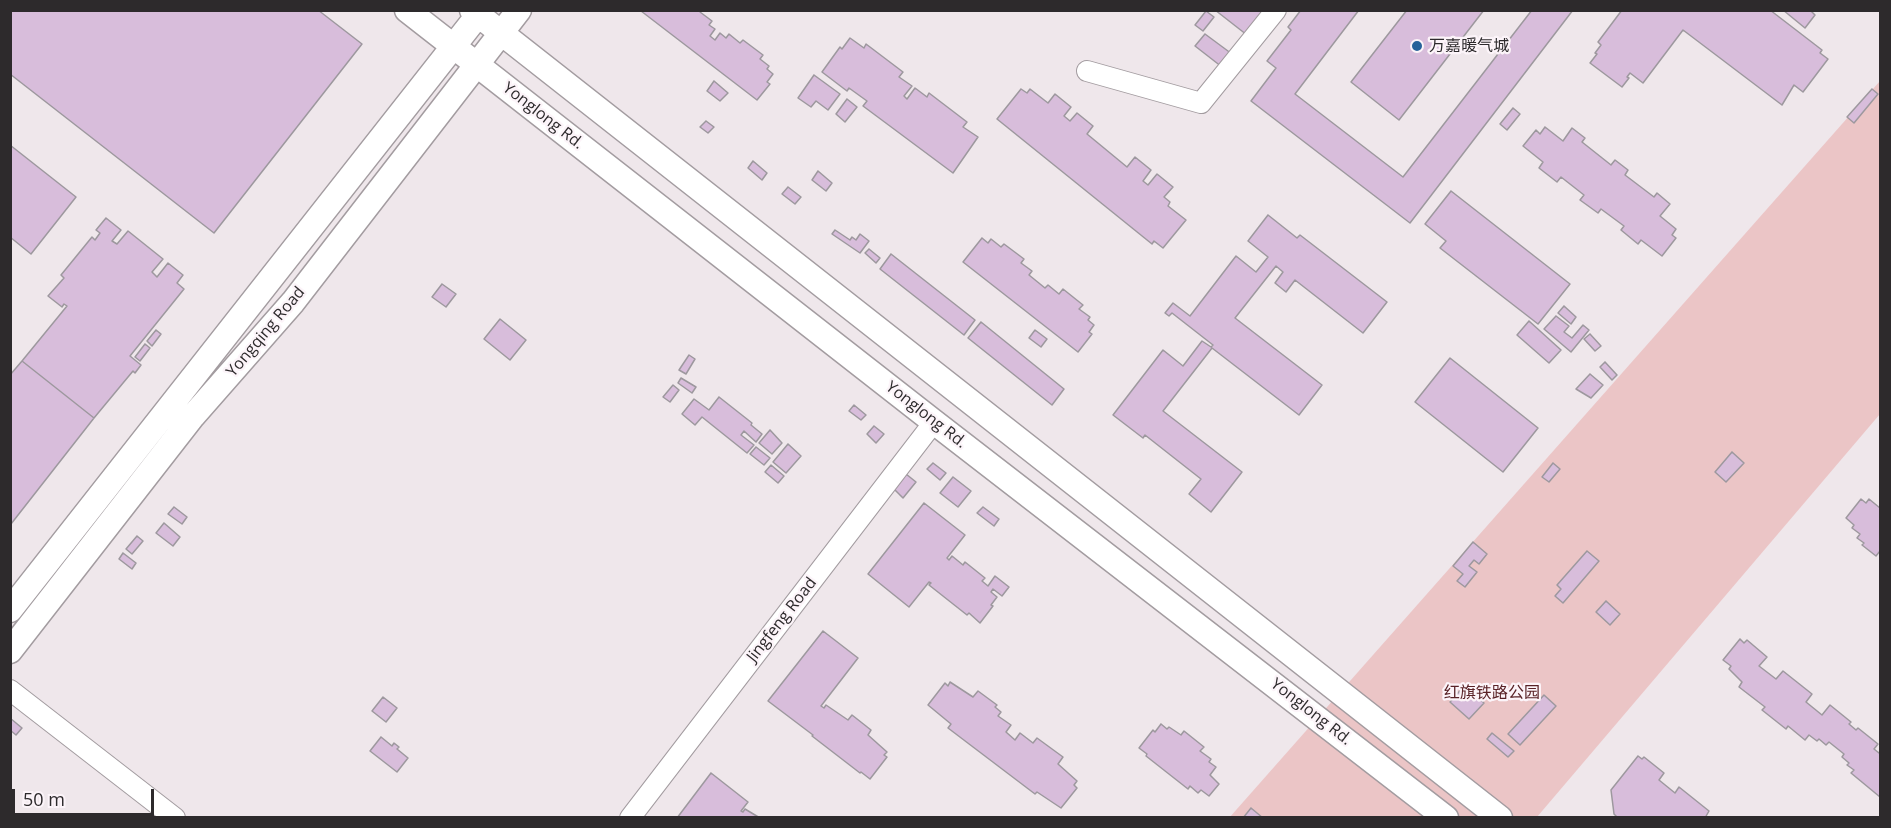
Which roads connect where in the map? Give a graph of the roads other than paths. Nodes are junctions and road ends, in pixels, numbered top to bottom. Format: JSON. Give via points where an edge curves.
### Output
{"nodes":[{"id":1,"x":407,"y":10,"type":"edge"},
{"id":2,"x":519,"y":10,"type":"edge"},
{"id":3,"x":1276,"y":10,"type":"edge"},
{"id":4,"x":477,"y":12,"type":"edge"},
{"id":5,"x":501,"y":33,"type":"junction"},
{"id":6,"x":453,"y":46,"type":"junction"},
{"id":7,"x":477,"y":65,"type":"junction"},
{"id":8,"x":1087,"y":71,"type":"dead end"},
{"id":9,"x":934,"y":422,"type":"junction"},
{"id":10,"x":10,"y":610,"type":"edge"},
{"id":11,"x":10,"y":651,"type":"edge"},
{"id":12,"x":10,"y":690,"type":"edge"},
{"id":13,"x":175,"y":818,"type":"edge"},
{"id":14,"x":630,"y":818,"type":"edge"},
{"id":15,"x":1446,"y":818,"type":"edge"},
{"id":16,"x":1500,"y":818,"type":"edge"}],
"edges":[{"from":1,"to":6,"type":"street","name":"Yonglong Rd."},
{"from":2,"to":5,"type":"street","name":"Yongqing Road"},
{"from":3,"to":8,"type":"street","via":[[1201,103]]},
{"from":4,"to":5,"type":"street","name":"Yonglong Rd."},
{"from":4,"to":6,"type":"street","name":"Yongqing Road"},
{"from":5,"to":7,"type":"street","name":"Yongqing Road"},
{"from":5,"to":16,"type":"street","name":"Yonglong Rd."},
{"from":6,"to":7,"type":"street","name":"Yonglong Rd."},
{"from":6,"to":10,"type":"street","name":"Yongqing Road"},
{"from":7,"to":9,"type":"street","name":"Yonglong Rd."},
{"from":7,"to":11,"type":"street","name":"Yongqing Road","via":[[292,302],[193,416]]},
{"from":9,"to":14,"type":"street","name":"Jingfeng Road"},
{"from":9,"to":15,"type":"street","name":"Yonglong Rd."},
{"from":12,"to":13,"type":"street"}]}
